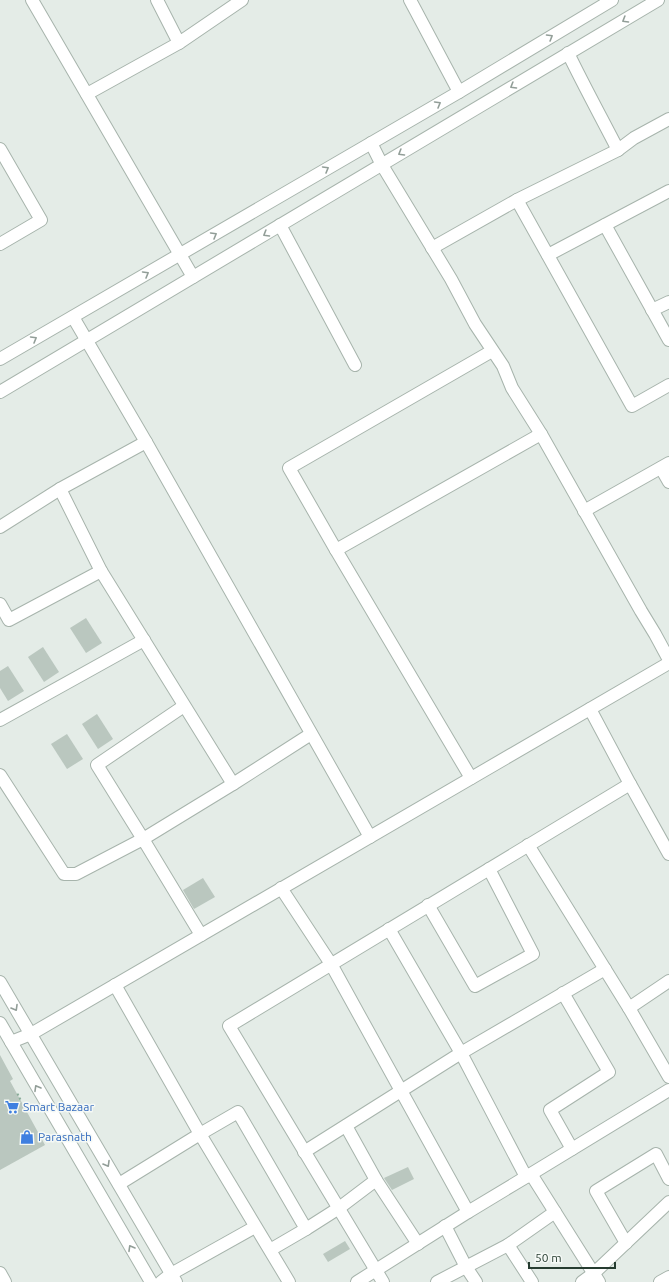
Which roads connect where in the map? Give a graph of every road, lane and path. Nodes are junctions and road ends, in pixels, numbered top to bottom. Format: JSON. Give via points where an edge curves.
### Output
{"nodes":[{"id":1,"x":32,"y":0,"type":"edge"},
{"id":2,"x":157,"y":0,"type":"edge"},
{"id":3,"x":242,"y":0,"type":"edge"},
{"id":4,"x":410,"y":0,"type":"edge"},
{"id":5,"x":612,"y":0,"type":"edge"},
{"id":6,"x":658,"y":0,"type":"edge"},
{"id":7,"x":179,"y":43,"type":"junction"},
{"id":8,"x":568,"y":53,"type":"junction"},
{"id":9,"x":459,"y":92,"type":"junction"},
{"id":10,"x":87,"y":94,"type":"junction"},
{"id":11,"x":669,"y":119,"type":"edge"},
{"id":12,"x":371,"y":142,"type":"junction"},
{"id":13,"x":0,"y":149,"type":"edge"},
{"id":14,"x":618,"y":150,"type":"junction"},
{"id":15,"x":382,"y":165,"type":"junction"},
{"id":16,"x":669,"y":191,"type":"edge"},
{"id":17,"x":518,"y":200,"type":"junction"},
{"id":18,"x":280,"y":225,"type":"junction"},
{"id":19,"x":605,"y":225,"type":"junction"},
{"id":20,"x":0,"y":244,"type":"edge"},
{"id":21,"x":432,"y":248,"type":"junction"},
{"id":22,"x":180,"y":254,"type":"junction"},
{"id":23,"x":548,"y":255,"type":"junction"},
{"id":24,"x":193,"y":277,"type":"junction"},
{"id":25,"x":669,"y":302,"type":"edge"},
{"id":26,"x":652,"y":310,"type":"junction"},
{"id":27,"x":73,"y":317,"type":"junction"},
{"id":28,"x":669,"y":340,"type":"edge"},
{"id":29,"x":86,"y":341,"type":"junction"},
{"id":30,"x":492,"y":351,"type":"junction"},
{"id":31,"x":0,"y":359,"type":"edge"},
{"id":32,"x":355,"y":365,"type":"dead end"},
{"id":33,"x":669,"y":385,"type":"edge"},
{"id":34,"x":0,"y":392,"type":"edge"},
{"id":35,"x":541,"y":434,"type":"junction"},
{"id":36,"x":146,"y":442,"type":"junction"},
{"id":37,"x":665,"y":465,"type":"edge"},
{"id":38,"x":669,"y":482,"type":"edge"},
{"id":39,"x":60,"y":489,"type":"junction"},
{"id":40,"x":584,"y":511,"type":"junction"},
{"id":41,"x":0,"y":527,"type":"edge"},
{"id":42,"x":336,"y":550,"type":"junction"},
{"id":43,"x":101,"y":571,"type":"junction"},
{"id":44,"x":0,"y":604,"type":"edge"},
{"id":45,"x":144,"y":640,"type":"junction"},
{"id":46,"x":666,"y":645,"type":"edge"},
{"id":47,"x":669,"y":660,"type":"edge"},
{"id":48,"x":669,"y":663,"type":"edge"},
{"id":49,"x":184,"y":706,"type":"junction"},
{"id":50,"x":590,"y":709,"type":"junction"},
{"id":51,"x":0,"y":720,"type":"edge"},
{"id":52,"x":311,"y":734,"type":"junction"},
{"id":53,"x":471,"y":778,"type":"junction"},
{"id":54,"x":2,"y":783,"type":"edge"},
{"id":55,"x":233,"y":784,"type":"junction"},
{"id":56,"x":630,"y":784,"type":"junction"},
{"id":57,"x":370,"y":837,"type":"junction"},
{"id":58,"x":143,"y":839,"type":"junction"},
{"id":59,"x":528,"y":845,"type":"junction"},
{"id":60,"x":669,"y":854,"type":"edge"},
{"id":61,"x":489,"y":869,"type":"junction"},
{"id":62,"x":281,"y":888,"type":"junction"},
{"id":63,"x":428,"y":905,"type":"junction"},
{"id":64,"x":389,"y":929,"type":"junction"},
{"id":65,"x":201,"y":935,"type":"junction"},
{"id":66,"x":331,"y":964,"type":"junction"},
{"id":67,"x":605,"y":969,"type":"junction"},
{"id":68,"x":0,"y":982,"type":"edge"},
{"id":69,"x":669,"y":982,"type":"edge"},
{"id":70,"x":115,"y":985,"type":"junction"},
{"id":71,"x":563,"y":994,"type":"junction"},
{"id":72,"x":629,"y":1008,"type":"junction"},
{"id":73,"x":0,"y":1023,"type":"edge"},
{"id":74,"x":31,"y":1034,"type":"junction"},
{"id":75,"x":11,"y":1042,"type":"junction"},
{"id":76,"x":461,"y":1054,"type":"junction"},
{"id":77,"x":669,"y":1077,"type":"edge"},
{"id":78,"x":669,"y":1090,"type":"edge"},
{"id":79,"x":401,"y":1091,"type":"junction"},
{"id":80,"x":21,"y":1093,"type":"dead end"},
{"id":81,"x":17,"y":1095,"type":"dead end"},
{"id":82,"x":23,"y":1097,"type":"dead end"},
{"id":83,"x":19,"y":1099,"type":"dead end"},
{"id":84,"x":346,"y":1126,"type":"junction"},
{"id":85,"x":200,"y":1134,"type":"junction"},
{"id":86,"x":92,"y":1139,"type":"junction"},
{"id":87,"x":572,"y":1149,"type":"junction"},
{"id":88,"x":74,"y":1150,"type":"junction"},
{"id":89,"x":304,"y":1152,"type":"junction"},
{"id":90,"x":528,"y":1176,"type":"junction"},
{"id":91,"x":669,"y":1179,"type":"edge"},
{"id":92,"x":376,"y":1180,"type":"junction"},
{"id":93,"x":119,"y":1184,"type":"junction"},
{"id":94,"x":669,"y":1202,"type":"edge"},
{"id":95,"x":339,"y":1208,"type":"junction"},
{"id":96,"x":468,"y":1212,"type":"junction"},
{"id":97,"x":555,"y":1212,"type":"junction"},
{"id":98,"x":445,"y":1226,"type":"junction"},
{"id":99,"x":255,"y":1227,"type":"junction"},
{"id":100,"x":306,"y":1229,"type":"junction"},
{"id":101,"x":626,"y":1243,"type":"junction"},
{"id":102,"x":418,"y":1244,"type":"junction"},
{"id":103,"x":508,"y":1245,"type":"junction"},
{"id":104,"x":270,"y":1250,"type":"junction"},
{"id":105,"x":466,"y":1267,"type":"junction"},
{"id":106,"x":376,"y":1270,"type":"junction"},
{"id":107,"x":0,"y":1273,"type":"edge"},
{"id":108,"x":669,"y":1277,"type":"edge"},
{"id":109,"x":174,"y":1278,"type":"edge"},
{"id":110,"x":596,"y":1278,"type":"edge"},
{"id":111,"x":5,"y":1282,"type":"edge"},
{"id":112,"x":151,"y":1282,"type":"edge"},
{"id":113,"x":161,"y":1282,"type":"edge"},
{"id":114,"x":289,"y":1282,"type":"edge"},
{"id":115,"x":357,"y":1282,"type":"edge"},
{"id":116,"x":383,"y":1282,"type":"edge"},
{"id":117,"x":437,"y":1282,"type":"edge"},
{"id":118,"x":476,"y":1282,"type":"edge"},
{"id":119,"x":532,"y":1282,"type":"edge"},
{"id":120,"x":582,"y":1282,"type":"edge"},
{"id":121,"x":660,"y":1282,"type":"edge"}],
"edges":[{"from":1,"to":10,"type":"street"},
{"from":2,"to":7,"type":"street"},
{"from":3,"to":7,"type":"street"},
{"from":4,"to":9,"type":"street"},
{"from":9,"to":5,"type":"street","one_way":true},
{"from":6,"to":8,"type":"street","one_way":true},
{"from":7,"to":10,"type":"street"},
{"from":8,"to":14,"type":"street"},
{"from":8,"to":15,"type":"street","one_way":true},
{"from":12,"to":9,"type":"street","one_way":true},
{"from":10,"to":22,"type":"street"},
{"from":11,"to":14,"type":"street"},
{"from":12,"to":15,"type":"street"},
{"from":22,"to":12,"type":"street","one_way":true},
{"from":13,"to":20,"type":"street","via":[[41,220]]},
{"from":14,"to":17,"type":"street"},
{"from":15,"to":18,"type":"street"},
{"from":15,"to":21,"type":"street"},
{"from":16,"to":19,"type":"street"},
{"from":17,"to":21,"type":"street"},
{"from":17,"to":23,"type":"street"},
{"from":18,"to":24,"type":"street","one_way":true},
{"from":18,"to":32,"type":"street"},
{"from":19,"to":23,"type":"street"},
{"from":19,"to":26,"type":"street"},
{"from":21,"to":30,"type":"street"},
{"from":22,"to":24,"type":"street"},
{"from":27,"to":22,"type":"street","one_way":true},
{"from":23,"to":33,"type":"street","via":[[632,406]]},
{"from":24,"to":29,"type":"street"},
{"from":25,"to":26,"type":"street"},
{"from":26,"to":28,"type":"street"},
{"from":27,"to":29,"type":"street"},
{"from":31,"to":27,"type":"street","one_way":true},
{"from":29,"to":34,"type":"street"},
{"from":29,"to":36,"type":"street"},
{"from":30,"to":35,"type":"street"},
{"from":30,"to":42,"type":"street","via":[[289,468]]},
{"from":35,"to":40,"type":"street"},
{"from":35,"to":42,"type":"street"},
{"from":36,"to":39,"type":"street"},
{"from":36,"to":52,"type":"street"},
{"from":37,"to":38,"type":"street"},
{"from":37,"to":40,"type":"street"},
{"from":39,"to":41,"type":"street"},
{"from":39,"to":43,"type":"street"},
{"from":40,"to":46,"type":"street"},
{"from":42,"to":53,"type":"street"},
{"from":43,"to":44,"type":"street","via":[[9,620]]},
{"from":43,"to":45,"type":"street"},
{"from":45,"to":49,"type":"street"},
{"from":45,"to":51,"type":"street"},
{"from":46,"to":47,"type":"street"},
{"from":48,"to":50,"type":"street"},
{"from":49,"to":55,"type":"street"},
{"from":49,"to":58,"type":"street","via":[[97,765]]},
{"from":50,"to":53,"type":"street"},
{"from":50,"to":56,"type":"street"},
{"from":52,"to":55,"type":"street"},
{"from":52,"to":57,"type":"street"},
{"from":53,"to":57,"type":"street"},
{"from":54,"to":58,"type":"street","via":[[64,874],[76,874]]},
{"from":55,"to":58,"type":"street"},
{"from":56,"to":59,"type":"street"},
{"from":56,"to":60,"type":"street"},
{"from":57,"to":62,"type":"street"},
{"from":58,"to":65,"type":"street"},
{"from":59,"to":61,"type":"street"},
{"from":59,"to":67,"type":"street"},
{"from":61,"to":63,"type":"street"},
{"from":61,"to":63,"type":"street","via":[[533,954],[475,986]]},
{"from":62,"to":65,"type":"street"},
{"from":62,"to":66,"type":"street"},
{"from":63,"to":64,"type":"street"},
{"from":64,"to":66,"type":"street"},
{"from":64,"to":76,"type":"street"},
{"from":65,"to":70,"type":"street"},
{"from":66,"to":79,"type":"street"},
{"from":66,"to":89,"type":"street","via":[[229,1026]]},
{"from":67,"to":71,"type":"street"},
{"from":67,"to":72,"type":"street"},
{"from":68,"to":74,"type":"street","one_way":true},
{"from":69,"to":72,"type":"street"},
{"from":70,"to":74,"type":"street"},
{"from":70,"to":85,"type":"street"},
{"from":71,"to":76,"type":"street"},
{"from":71,"to":87,"type":"street","via":[[609,1072],[550,1110]]},
{"from":72,"to":77,"type":"street"},
{"from":73,"to":75,"type":"street"},
{"from":74,"to":75,"type":"street"},
{"from":74,"to":86,"type":"street"},
{"from":88,"to":75,"type":"street","one_way":true},
{"from":76,"to":79,"type":"street"},
{"from":76,"to":90,"type":"street"},
{"from":78,"to":87,"type":"street"},
{"from":79,"to":84,"type":"street"},
{"from":79,"to":96,"type":"street"},
{"from":80,"to":81,"type":"path"},
{"from":82,"to":83,"type":"path"},
{"from":84,"to":89,"type":"street"},
{"from":84,"to":92,"type":"street"},
{"from":85,"to":93,"type":"street"},
{"from":85,"to":99,"type":"street"},
{"from":85,"to":100,"type":"street","via":[[238,1112]]},
{"from":86,"to":88,"type":"street"},
{"from":86,"to":93,"type":"street","one_way":true},
{"from":87,"to":90,"type":"street"},
{"from":112,"to":88,"type":"street","one_way":true},
{"from":89,"to":95,"type":"street"},
{"from":90,"to":96,"type":"street"},
{"from":90,"to":97,"type":"street"},
{"from":91,"to":101,"type":"street","via":[[656,1154],[596,1191]]},
{"from":92,"to":95,"type":"street"},
{"from":92,"to":102,"type":"street"},
{"from":93,"to":109,"type":"street"},
{"from":94,"to":101,"type":"street"},
{"from":95,"to":100,"type":"street"},
{"from":95,"to":106,"type":"street"},
{"from":96,"to":98,"type":"street"},
{"from":97,"to":103,"type":"street"},
{"from":97,"to":110,"type":"street"},
{"from":98,"to":102,"type":"street"},
{"from":98,"to":105,"type":"street"},
{"from":99,"to":104,"type":"street"},
{"from":99,"to":109,"type":"street"},
{"from":100,"to":104,"type":"street"},
{"from":101,"to":110,"type":"street"},
{"from":102,"to":106,"type":"street"},
{"from":103,"to":105,"type":"street"},
{"from":103,"to":119,"type":"street"},
{"from":104,"to":114,"type":"street"},
{"from":105,"to":117,"type":"street"},
{"from":105,"to":118,"type":"street"},
{"from":106,"to":115,"type":"street"},
{"from":106,"to":116,"type":"street"},
{"from":107,"to":111,"type":"street"},
{"from":108,"to":121,"type":"street"},
{"from":109,"to":113,"type":"street"},
{"from":110,"to":120,"type":"street"}]}
